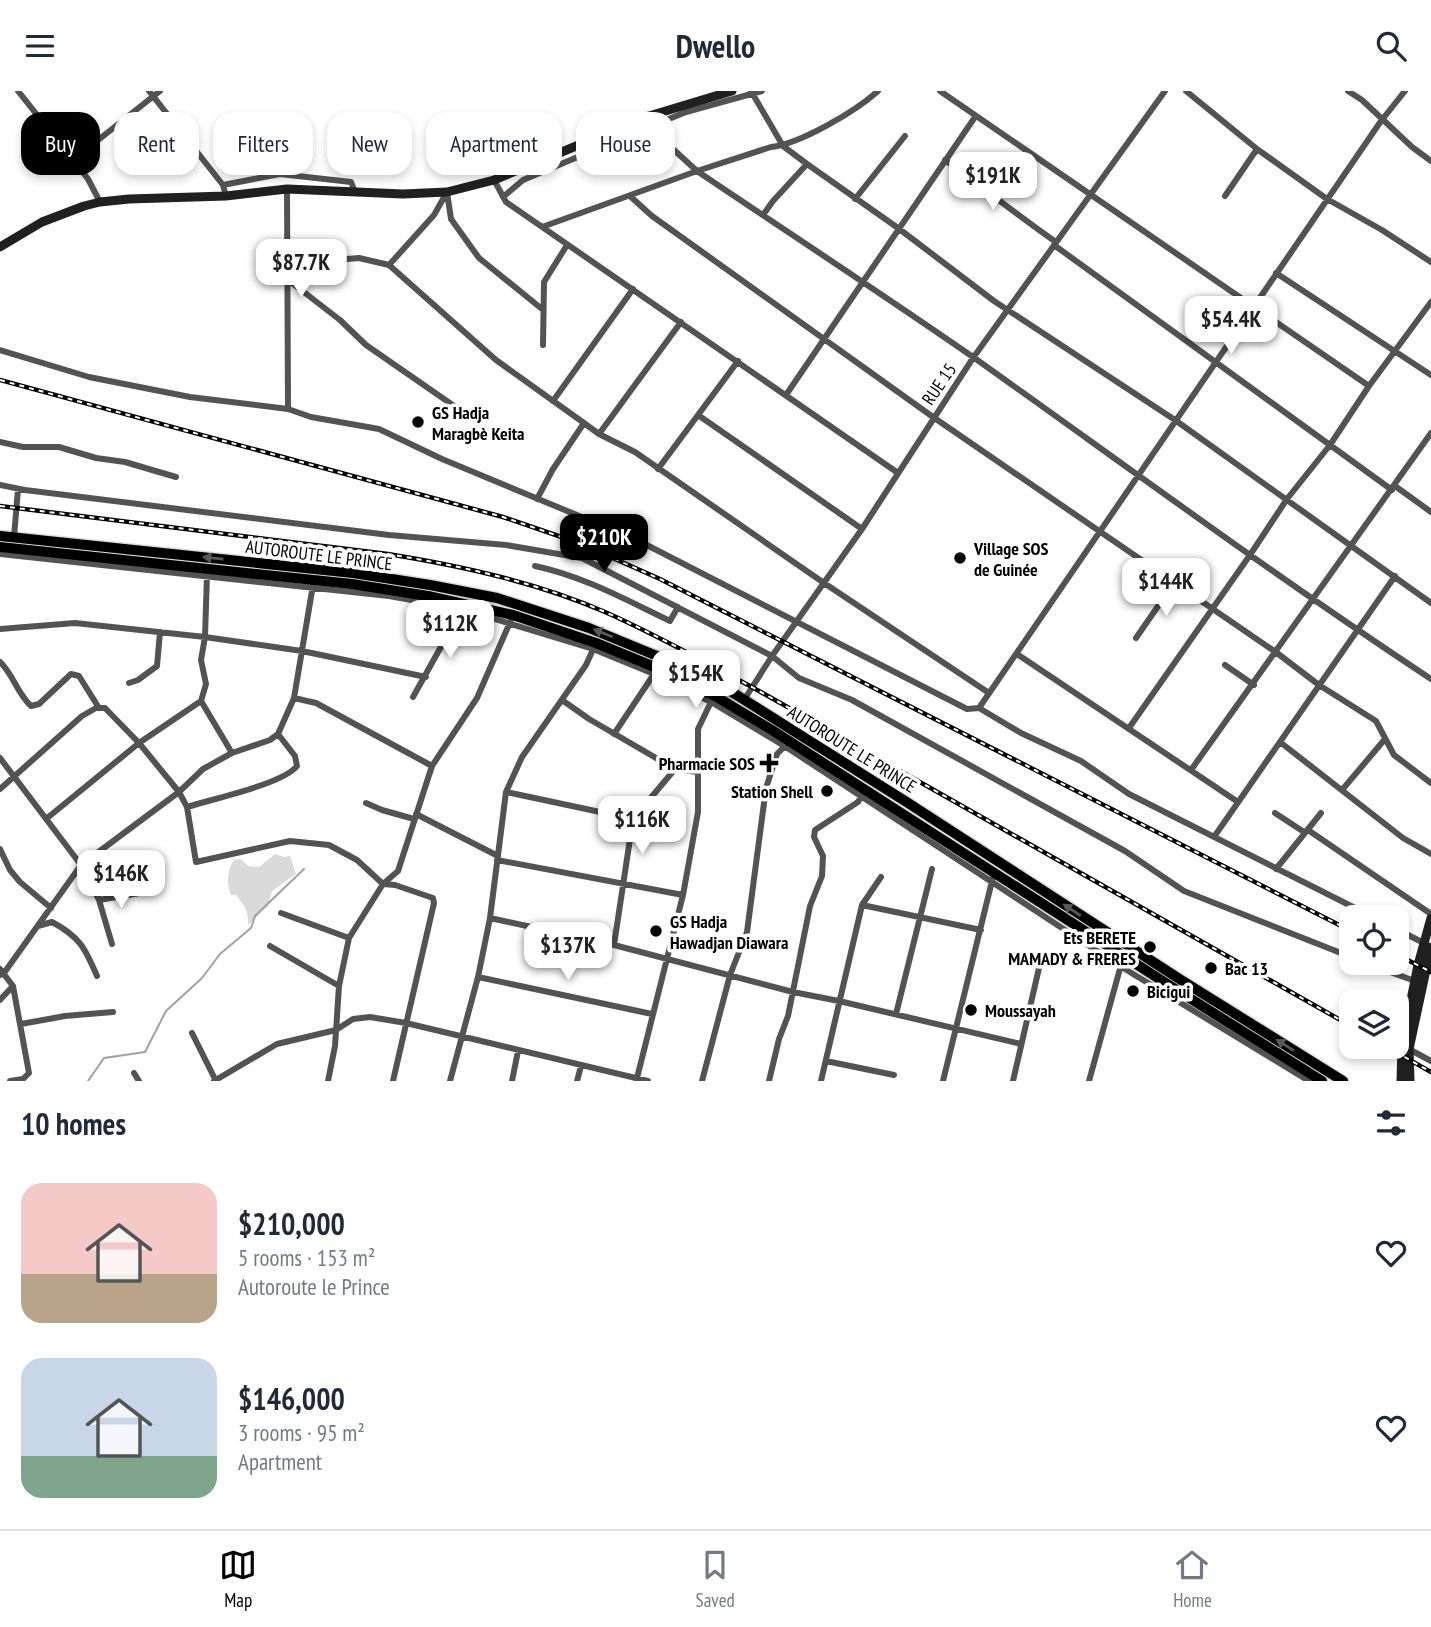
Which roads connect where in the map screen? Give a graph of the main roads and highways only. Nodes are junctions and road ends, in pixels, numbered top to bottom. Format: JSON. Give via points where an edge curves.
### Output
{"nodes":[{"id":1,"x":732,"y":91,"type":"edge"},
{"id":2,"x":1,"y":244,"type":"edge"},
{"id":3,"x":0,"y":536,"type":"edge"},
{"id":4,"x":0,"y":547,"type":"edge"},
{"id":5,"x":1431,"y":916,"type":"edge"},
{"id":6,"x":1429,"y":945,"type":"edge"},
{"id":7,"x":1409,"y":1031,"type":"edge"},
{"id":8,"x":1404,"y":1059,"type":"edge"},
{"id":9,"x":1407,"y":1059,"type":"edge"},
{"id":10,"x":1322,"y":1081,"type":"edge"},
{"id":11,"x":1343,"y":1081,"type":"edge"},
{"id":12,"x":1401,"y":1081,"type":"edge"},
{"id":13,"x":1410,"y":1081,"type":"edge"}],
"edges":[{"from":1,"to":2,"type":"main road","via":[[494,180],[447,192],[288,189],[100,202],[42,222]]},
{"from":11,"to":3,"type":"main road","name":"AUTOROUTE LE PRINCE","one_way":true,"via":[[744,700],[662,658],[589,628],[497,598],[353,573]]},
{"from":4,"to":10,"type":"main road","name":"AUTOROUTE LE PRINCE","via":[[428,596],[657,668],[787,743],[1123,962]]},
{"from":5,"to":6,"type":"main road"},
{"from":6,"to":7,"type":"main road"},
{"from":8,"to":12,"type":"main road"},
{"from":9,"to":13,"type":"main road"}]}
